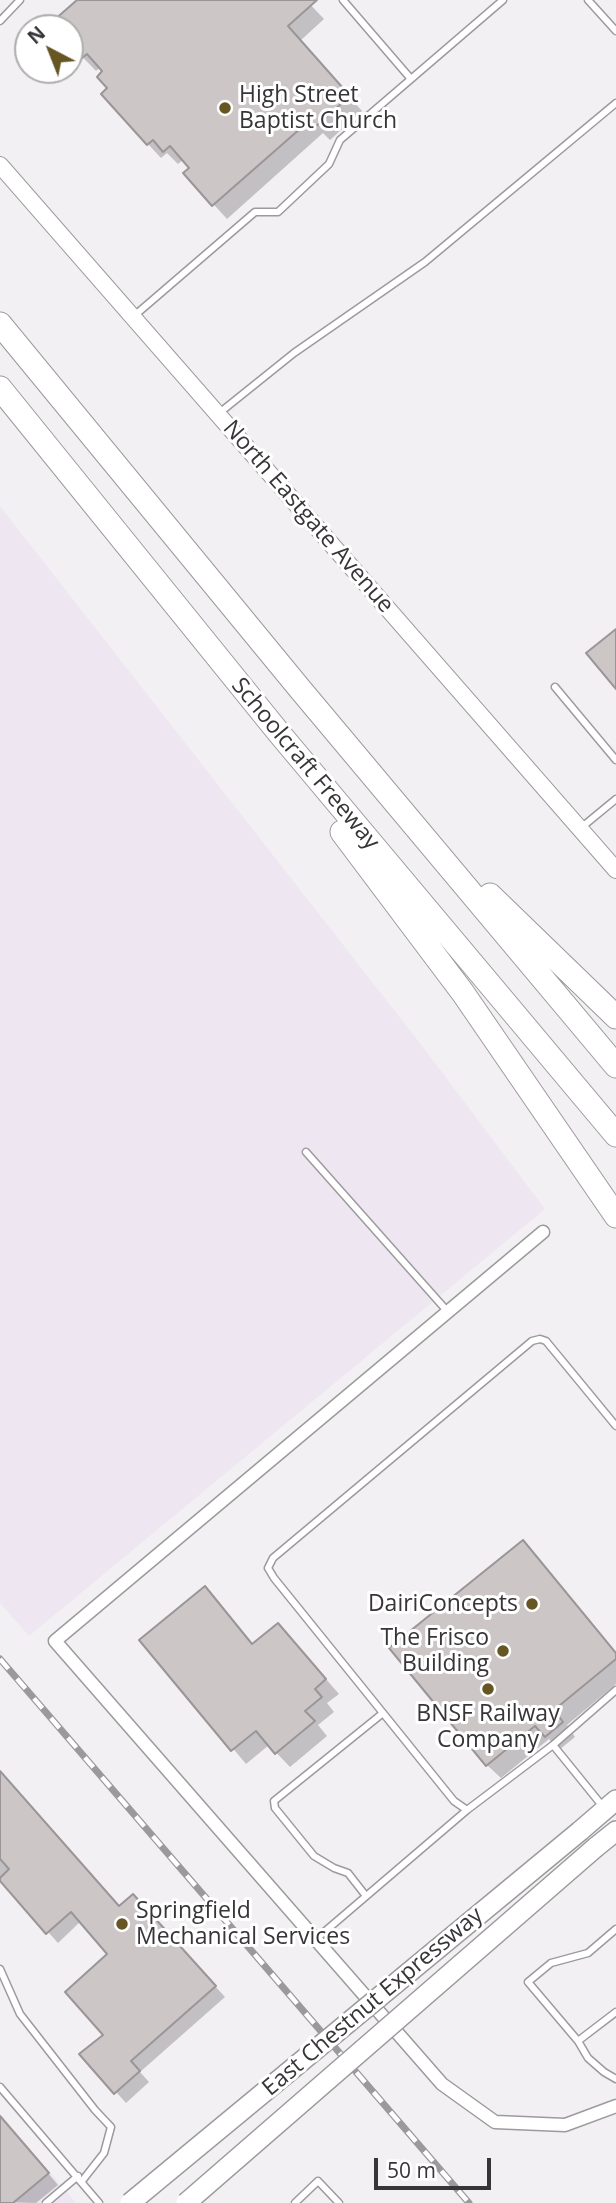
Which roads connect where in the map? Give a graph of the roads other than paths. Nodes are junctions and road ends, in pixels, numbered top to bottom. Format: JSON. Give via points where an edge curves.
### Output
{"nodes":[{"id":1,"x":20,"y":0,"type":"edge"},
{"id":2,"x":343,"y":0,"type":"edge"},
{"id":3,"x":503,"y":0,"type":"edge"},
{"id":4,"x":588,"y":0,"type":"edge"},
{"id":5,"x":0,"y":21,"type":"edge"},
{"id":6,"x":616,"y":31,"type":"edge"},
{"id":7,"x":411,"y":79,"type":"junction"},
{"id":8,"x":616,"y":103,"type":"edge"},
{"id":9,"x":0,"y":165,"type":"edge"},
{"id":10,"x":133,"y":317,"type":"junction"},
{"id":11,"x":0,"y":324,"type":"edge"},
{"id":12,"x":0,"y":387,"type":"edge"},
{"id":13,"x":218,"y":414,"type":"junction"},
{"id":14,"x":555,"y":687,"type":"dead end"},
{"id":15,"x":300,"y":689,"type":"junction"},
{"id":16,"x":279,"y":733,"type":"junction"},
{"id":17,"x":616,"y":761,"type":"edge"},
{"id":18,"x":616,"y":799,"type":"edge"},
{"id":19,"x":580,"y":829,"type":"junction"},
{"id":20,"x":616,"y":870,"type":"edge"},
{"id":21,"x":616,"y":1017,"type":"edge"},
{"id":22,"x":616,"y":1066,"type":"edge"},
{"id":23,"x":616,"y":1136,"type":"edge"},
{"id":24,"x":306,"y":1152,"type":"dead end"},
{"id":25,"x":616,"y":1216,"type":"edge"},
{"id":26,"x":543,"y":1233,"type":"dead end"},
{"id":27,"x":447,"y":1312,"type":"junction"},
{"id":28,"x":616,"y":1426,"type":"edge"},
{"id":29,"x":616,"y":1690,"type":"edge"},
{"id":30,"x":383,"y":1713,"type":"junction"},
{"id":31,"x":553,"y":1745,"type":"junction"},
{"id":32,"x":467,"y":1810,"type":"junction"},
{"id":33,"x":612,"y":1811,"type":"edge"},
{"id":34,"x":616,"y":1831,"type":"edge"},
{"id":35,"x":366,"y":1896,"type":"junction"},
{"id":36,"x":616,"y":1929,"type":"edge"},
{"id":37,"x":316,"y":1939,"type":"junction"},
{"id":38,"x":0,"y":1969,"type":"edge"},
{"id":39,"x":616,"y":2012,"type":"edge"},
{"id":40,"x":579,"y":2041,"type":"junction"},
{"id":41,"x":615,"y":2076,"type":"edge"},
{"id":42,"x":0,"y":2087,"type":"edge"},
{"id":43,"x":616,"y":2106,"type":"edge"},
{"id":44,"x":80,"y":2178,"type":"junction"},
{"id":45,"x":46,"y":2203,"type":"edge"},
{"id":46,"x":99,"y":2203,"type":"edge"},
{"id":47,"x":130,"y":2203,"type":"edge"},
{"id":48,"x":186,"y":2203,"type":"edge"},
{"id":49,"x":295,"y":2203,"type":"edge"},
{"id":50,"x":338,"y":2203,"type":"edge"}],
"edges":[{"from":1,"to":5,"type":"lane"},
{"from":2,"to":7,"type":"lane"},
{"from":3,"to":7,"type":"lane"},
{"from":4,"to":6,"type":"lane"},
{"from":7,"to":10,"type":"lane","via":[[340,140],[329,164],[278,212],[255,212]]},
{"from":8,"to":13,"type":"lane","via":[[425,262],[294,353]]},
{"from":9,"to":10,"type":"street","name":"North Eastgate Avenue"},
{"from":10,"to":13,"type":"street","name":"North Eastgate Avenue"},
{"from":11,"to":15,"type":"highway","name":"Schoolcraft Freeway"},
{"from":12,"to":16,"type":"highway","name":"Schoolcraft Freeway"},
{"from":13,"to":19,"type":"street","name":"North Eastgate Avenue"},
{"from":14,"to":17,"type":"lane"},
{"from":15,"to":21,"type":"highway","via":[[476,881]]},
{"from":15,"to":22,"type":"highway","name":"Schoolcraft Freeway"},
{"from":16,"to":23,"type":"highway","name":"Schoolcraft Freeway"},
{"from":16,"to":25,"type":"highway","via":[[301,783],[448,973]]},
{"from":18,"to":19,"type":"lane"},
{"from":19,"to":20,"type":"street","name":"North Eastgate Avenue"},
{"from":24,"to":27,"type":"lane"},
{"from":26,"to":27,"type":"street"},
{"from":27,"to":37,"type":"street","via":[[55,1641]]},
{"from":28,"to":30,"type":"lane","via":[[546,1341],[532,1341],[273,1558],[268,1568],[274,1578]]},
{"from":29,"to":31,"type":"lane"},
{"from":30,"to":32,"type":"lane","via":[[454,1801]]},
{"from":30,"to":35,"type":"lane","via":[[274,1801],[314,1856],[348,1873]]},
{"from":31,"to":32,"type":"lane"},
{"from":31,"to":33,"type":"lane"},
{"from":32,"to":35,"type":"lane"},
{"from":33,"to":47,"type":"main road","name":"East Chestnut Expressway","bridge":true,"via":[[580,1831]]},
{"from":34,"to":48,"type":"main road","name":"East Chestnut Expressway","bridge":true},
{"from":35,"to":37,"type":"lane"},
{"from":36,"to":40,"type":"lane","via":[[588,1952],[551,1963],[528,1982]]},
{"from":37,"to":43,"type":"street","via":[[442,2084],[495,2122],[565,2125]]},
{"from":38,"to":44,"type":"lane","via":[[20,2014],[111,2127],[104,2153]]},
{"from":39,"to":40,"type":"lane"},
{"from":40,"to":41,"type":"lane","via":[[588,2058]]},
{"from":42,"to":44,"type":"lane"},
{"from":44,"to":45,"type":"lane"},
{"from":44,"to":46,"type":"lane"},
{"from":49,"to":50,"type":"lane","via":[[318,2181]]}]}
